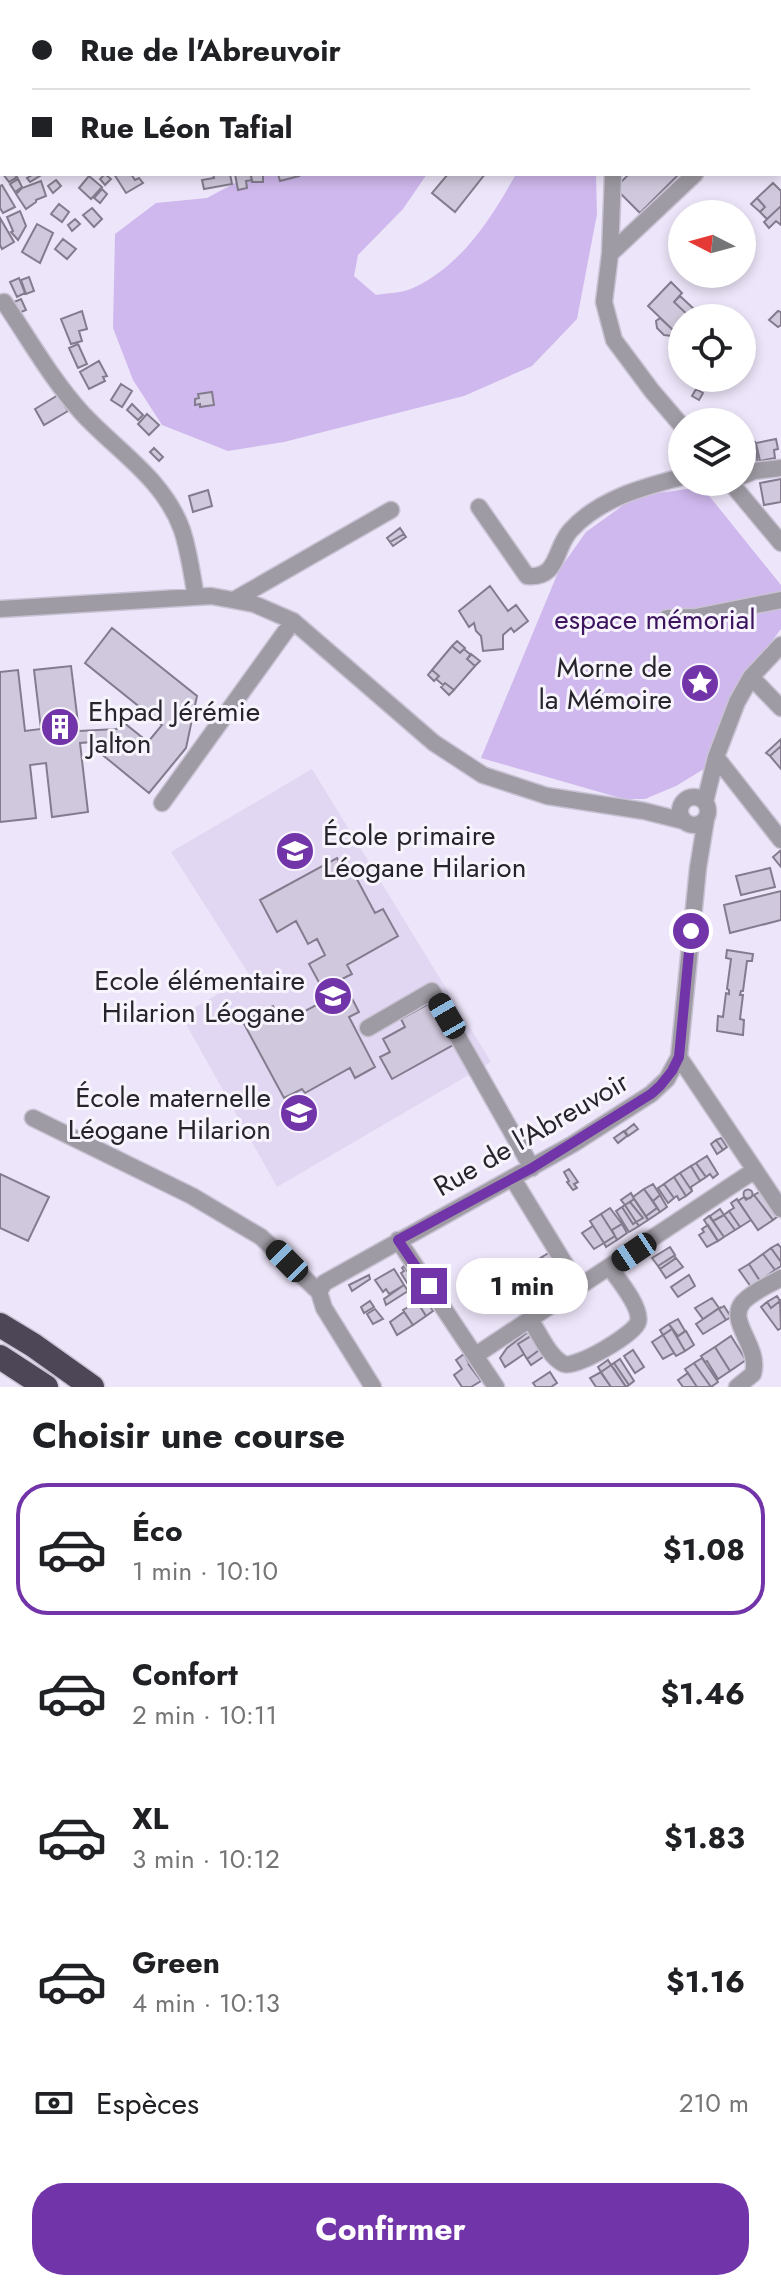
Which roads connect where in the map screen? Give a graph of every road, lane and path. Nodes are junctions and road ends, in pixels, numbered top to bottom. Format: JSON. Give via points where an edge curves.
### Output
{"nodes":[{"id":1,"x":613,"y":176,"type":"edge"},
{"id":2,"x":693,"y":176,"type":"edge"},
{"id":3,"x":610,"y":254,"type":"junction"},
{"id":4,"x":0,"y":303,"type":"edge"},
{"id":5,"x":668,"y":410,"type":"edge"},
{"id":6,"x":781,"y":468,"type":"edge"},
{"id":7,"x":756,"y":471,"type":"edge"},
{"id":8,"x":668,"y":481,"type":"edge"},
{"id":9,"x":745,"y":496,"type":"edge"},
{"id":10,"x":479,"y":507,"type":"dead end"},
{"id":11,"x":391,"y":510,"type":"dead end"},
{"id":12,"x":781,"y":543,"type":"edge"},
{"id":13,"x":196,"y":597,"type":"junction"},
{"id":14,"x":234,"y":600,"type":"junction"},
{"id":15,"x":781,"y":600,"type":"edge"},
{"id":16,"x":0,"y":609,"type":"edge"},
{"id":17,"x":667,"y":618,"type":"dead end"},
{"id":18,"x":293,"y":621,"type":"junction"},
{"id":19,"x":781,"y":645,"type":"edge"},
{"id":20,"x":751,"y":677,"type":"junction"},
{"id":21,"x":781,"y":708,"type":"edge"},
{"id":22,"x":716,"y":757,"type":"junction"},
{"id":23,"x":695,"y":799,"type":"junction"},
{"id":24,"x":162,"y":803,"type":"dead end"},
{"id":25,"x":644,"y":811,"type":"junction"},
{"id":26,"x":706,"y":819,"type":"junction"},
{"id":27,"x":686,"y":823,"type":"junction"},
{"id":28,"x":781,"y":840,"type":"edge"},
{"id":29,"x":698,"y":868,"type":"junction"},
{"id":30,"x":368,"y":1028,"type":"dead end"},
{"id":31,"x":679,"y":1057,"type":"junction"},
{"id":32,"x":33,"y":1118,"type":"dead end"},
{"id":33,"x":532,"y":1168,"type":"junction"},
{"id":34,"x":755,"y":1170,"type":"junction"},
{"id":35,"x":513,"y":1179,"type":"junction"},
{"id":36,"x":781,"y":1209,"type":"edge"},
{"id":37,"x":398,"y":1240,"type":"junction"},
{"id":38,"x":610,"y":1268,"type":"junction"},
{"id":39,"x":781,"y":1278,"type":"edge"},
{"id":40,"x":579,"y":1287,"type":"junction"},
{"id":41,"x":319,"y":1292,"type":"junction"},
{"id":42,"x":530,"y":1319,"type":"junction"},
{"id":43,"x":0,"y":1325,"type":"edge"},
{"id":44,"x":476,"y":1355,"type":"junction"},
{"id":45,"x":0,"y":1357,"type":"edge"},
{"id":46,"x":46,"y":1387,"type":"edge"},
{"id":47,"x":92,"y":1387,"type":"edge"},
{"id":48,"x":373,"y":1387,"type":"edge"},
{"id":49,"x":496,"y":1387,"type":"edge"},
{"id":50,"x":737,"y":1387,"type":"edge"}],
"edges":[{"from":1,"to":3,"type":"street"},
{"from":2,"to":3,"type":"street"},
{"from":3,"to":5,"type":"street","via":[[604,302],[614,340]]},
{"from":4,"to":13,"type":"street","via":[[82,413],[166,498],[182,530]]},
{"from":6,"to":7,"type":"street"},
{"from":8,"to":10,"type":"street","via":[[625,494],[581,519],[541,577],[527,576]]},
{"from":9,"to":12,"type":"street"},
{"from":11,"to":14,"type":"street"},
{"from":13,"to":14,"type":"street"},
{"from":13,"to":16,"type":"street"},
{"from":14,"to":18,"type":"street"},
{"from":15,"to":17,"type":"street"},
{"from":18,"to":24,"type":"street"},
{"from":18,"to":25,"type":"street","via":[[434,743],[483,775],[547,796]]},
{"from":19,"to":20,"type":"street"},
{"from":20,"to":21,"type":"street"},
{"from":20,"to":22,"type":"street"},
{"from":22,"to":23,"type":"street"},
{"from":22,"to":28,"type":"street"},
{"from":23,"to":25,"type":"street"},
{"from":23,"to":26,"type":"street","via":[[708,814]]},
{"from":23,"to":27,"type":"street","via":[[680,809]]},
{"from":25,"to":27,"type":"street"},
{"from":26,"to":27,"type":"street"},
{"from":26,"to":29,"type":"street"},
{"from":27,"to":29,"type":"street"},
{"from":29,"to":31,"type":"street","name":"Rue de l'Abreuvoir"},
{"from":30,"to":33,"type":"street","via":[[432,991]]},
{"from":31,"to":33,"type":"street","name":"Rue de l'Abreuvoir","via":[[651,1094]]},
{"from":31,"to":34,"type":"street"},
{"from":32,"to":41,"type":"street","via":[[254,1232]]},
{"from":33,"to":35,"type":"street","name":"Rue de l'Abreuvoir"},
{"from":34,"to":36,"type":"street"},
{"from":34,"to":38,"type":"street"},
{"from":35,"to":37,"type":"street","name":"Rue de l'Abreuvoir"},
{"from":35,"to":40,"type":"street"},
{"from":37,"to":41,"type":"street","name":"Rue de l'Abreuvoir","via":[[324,1283]]},
{"from":37,"to":44,"type":"street"},
{"from":38,"to":40,"type":"street"},
{"from":38,"to":42,"type":"street","via":[[639,1321],[585,1361],[563,1364]]},
{"from":39,"to":50,"type":"street","via":[[748,1298],[738,1311],[756,1359],[753,1374]]},
{"from":40,"to":42,"type":"street"},
{"from":41,"to":48,"type":"street"},
{"from":42,"to":44,"type":"street"},
{"from":43,"to":47,"type":"highway"},
{"from":44,"to":49,"type":"street"},
{"from":45,"to":46,"type":"highway"}]}
